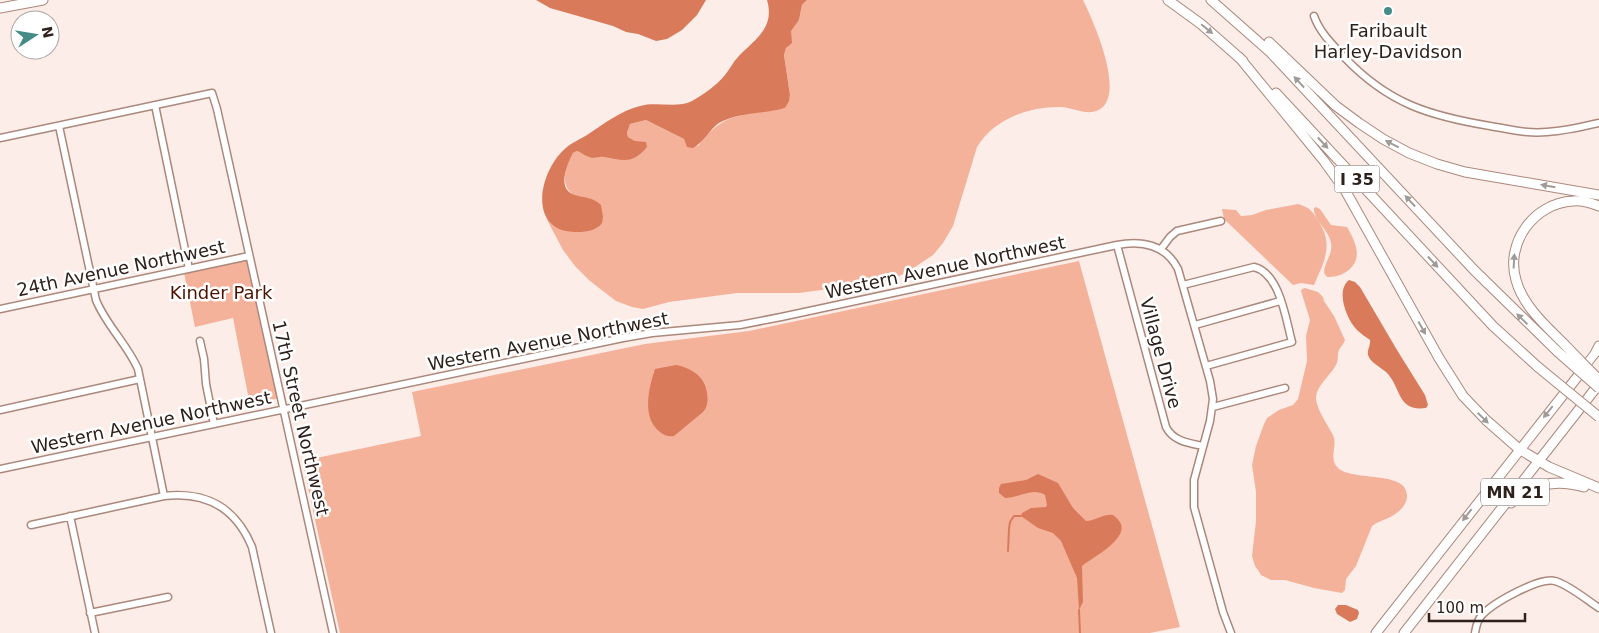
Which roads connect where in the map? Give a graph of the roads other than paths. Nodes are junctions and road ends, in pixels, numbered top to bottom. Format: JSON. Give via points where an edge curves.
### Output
{"nodes":[{"id":1,"x":43,"y":0,"type":"edge"},
{"id":2,"x":1168,"y":0,"type":"edge"},
{"id":3,"x":1212,"y":0,"type":"edge"},
{"id":4,"x":0,"y":8,"type":"edge"},
{"id":5,"x":1314,"y":16,"type":"dead end"},
{"id":6,"x":1239,"y":57,"type":"junction"},
{"id":7,"x":155,"y":105,"type":"junction"},
{"id":8,"x":1599,"y":123,"type":"edge"},
{"id":9,"x":59,"y":126,"type":"junction"},
{"id":10,"x":0,"y":138,"type":"edge"},
{"id":11,"x":1598,"y":195,"type":"edge"},
{"id":12,"x":1599,"y":206,"type":"edge"},
{"id":13,"x":1221,"y":221,"type":"dead end"},
{"id":14,"x":1117,"y":245,"type":"junction"},
{"id":15,"x":1161,"y":249,"type":"junction"},
{"id":16,"x":249,"y":256,"type":"junction"},
{"id":17,"x":189,"y":269,"type":"junction"},
{"id":18,"x":1183,"y":285,"type":"junction"},
{"id":19,"x":94,"y":289,"type":"junction"},
{"id":20,"x":1280,"y":301,"type":"junction"},
{"id":21,"x":0,"y":309,"type":"edge"},
{"id":22,"x":1195,"y":325,"type":"junction"},
{"id":23,"x":200,"y":341,"type":"dead end"},
{"id":24,"x":1598,"y":348,"type":"edge"},
{"id":25,"x":1206,"y":366,"type":"junction"},
{"id":26,"x":1578,"y":376,"type":"joint"},
{"id":27,"x":140,"y":379,"type":"junction"},
{"id":28,"x":1599,"y":380,"type":"edge"},
{"id":29,"x":1599,"y":386,"type":"edge"},
{"id":30,"x":1285,"y":388,"type":"dead end"},
{"id":31,"x":1213,"y":407,"type":"junction"},
{"id":32,"x":283,"y":409,"type":"junction"},
{"id":33,"x":0,"y":410,"type":"edge"},
{"id":34,"x":1599,"y":417,"type":"edge"},
{"id":35,"x":214,"y":424,"type":"junction"},
{"id":36,"x":152,"y":437,"type":"junction"},
{"id":37,"x":1203,"y":446,"type":"junction"},
{"id":38,"x":1519,"y":449,"type":"junction"},
{"id":39,"x":1538,"y":462,"type":"junction"},
{"id":40,"x":0,"y":469,"type":"edge"},
{"id":41,"x":1599,"y":490,"type":"edge"},
{"id":42,"x":164,"y":496,"type":"junction"},
{"id":43,"x":70,"y":516,"type":"junction"},
{"id":44,"x":1491,"y":522,"type":"junction"},
{"id":45,"x":31,"y":525,"type":"dead end"},
{"id":46,"x":168,"y":597,"type":"dead end"},
{"id":47,"x":1599,"y":608,"type":"edge"},
{"id":48,"x":90,"y":613,"type":"junction"},
{"id":49,"x":95,"y":633,"type":"edge"},
{"id":50,"x":271,"y":633,"type":"edge"},
{"id":51,"x":333,"y":633,"type":"edge"},
{"id":52,"x":1231,"y":633,"type":"edge"},
{"id":53,"x":1376,"y":633,"type":"edge"},
{"id":54,"x":1404,"y":633,"type":"edge"},
{"id":55,"x":1476,"y":633,"type":"edge"}],
"edges":[{"from":1,"to":4,"type":"highway"},
{"from":2,"to":6,"type":"highway","number":"I 35","one_way":true},
{"from":11,"to":3,"type":"highway","one_way":true,"via":[[1465,172],[1410,153],[1359,124],[1286,57]]},
{"from":29,"to":3,"type":"highway","number":"I 35","one_way":true,"bridge":true,"via":[[1558,352],[1474,270],[1271,52]]},
{"from":5,"to":8,"type":"street","via":[[1317,26],[1350,63],[1378,88],[1414,107],[1450,119],[1522,132],[1546,132]]},
{"from":6,"to":34,"type":"highway","number":"I 35","one_way":true,"bridge":true,"via":[[1493,326]]},
{"from":6,"to":38,"type":"highway","one_way":true,"via":[[1346,190],[1453,382],[1473,408]]},
{"from":7,"to":9,"type":"street"},
{"from":7,"to":16,"type":"street","name":"17th Street Northwest","via":[[212,93]]},
{"from":7,"to":17,"type":"street"},
{"from":9,"to":10,"type":"street"},
{"from":9,"to":19,"type":"street"},
{"from":28,"to":12,"type":"highway","one_way":true,"bridge":true,"via":[[1535,313],[1519,291],[1513,266],[1517,242],[1539,213],[1550,206],[1573,200]]},
{"from":13,"to":15,"type":"street","via":[[1177,231]]},
{"from":14,"to":15,"type":"street","name":"Western Avenue Northwest","via":[[1141,243]]},
{"from":14,"to":32,"type":"street","name":"Western Avenue Northwest","via":[[781,318],[623,338]]},
{"from":14,"to":37,"type":"street","name":"Village Drive","via":[[1166,427],[1178,440]]},
{"from":15,"to":18,"type":"street","via":[[1176,266]]},
{"from":16,"to":17,"type":"street","name":"24th Avenue Northwest"},
{"from":16,"to":32,"type":"street","name":"17th Street Northwest"},
{"from":17,"to":19,"type":"street","name":"24th Avenue Northwest"},
{"from":18,"to":20,"type":"street","via":[[1254,267],[1261,269],[1274,283]]},
{"from":18,"to":22,"type":"street"},
{"from":19,"to":21,"type":"street","name":"24th Avenue Northwest"},
{"from":19,"to":27,"type":"street","via":[[100,311],[133,359]]},
{"from":20,"to":22,"type":"street"},
{"from":20,"to":25,"type":"street","via":[[1292,342]]},
{"from":22,"to":25,"type":"street"},
{"from":23,"to":35,"type":"street"},
{"from":24,"to":26,"type":"main road"},
{"from":25,"to":31,"type":"street"},
{"from":26,"to":38,"type":"highway","one_way":true},
{"from":27,"to":33,"type":"street"},
{"from":27,"to":36,"type":"street"},
{"from":29,"to":39,"type":"highway","number":"MN 21"},
{"from":30,"to":31,"type":"street"},
{"from":31,"to":37,"type":"street"},
{"from":32,"to":35,"type":"street","name":"Western Avenue Northwest"},
{"from":32,"to":51,"type":"street","name":"17th Street Northwest"},
{"from":35,"to":36,"type":"street","name":"Western Avenue Northwest"},
{"from":36,"to":40,"type":"street","name":"Western Avenue Northwest"},
{"from":36,"to":42,"type":"street"},
{"from":37,"to":52,"type":"street","via":[[1194,480],[1194,506]]},
{"from":38,"to":39,"type":"highway"},
{"from":38,"to":53,"type":"highway","one_way":true},
{"from":39,"to":41,"type":"highway"},
{"from":39,"to":44,"type":"highway","number":"MN 21"},
{"from":41,"to":44,"type":"highway","via":[[1566,483],[1547,483],[1523,493]]},
{"from":42,"to":43,"type":"street"},
{"from":42,"to":50,"type":"street","via":[[178,494],[206,498],[230,512],[240,523],[252,547]]},
{"from":43,"to":45,"type":"street"},
{"from":43,"to":48,"type":"street"},
{"from":44,"to":54,"type":"highway"},
{"from":46,"to":48,"type":"street"},
{"from":47,"to":55,"type":"street","via":[[1556,581],[1542,581],[1482,615]]},
{"from":48,"to":49,"type":"street"}]}
